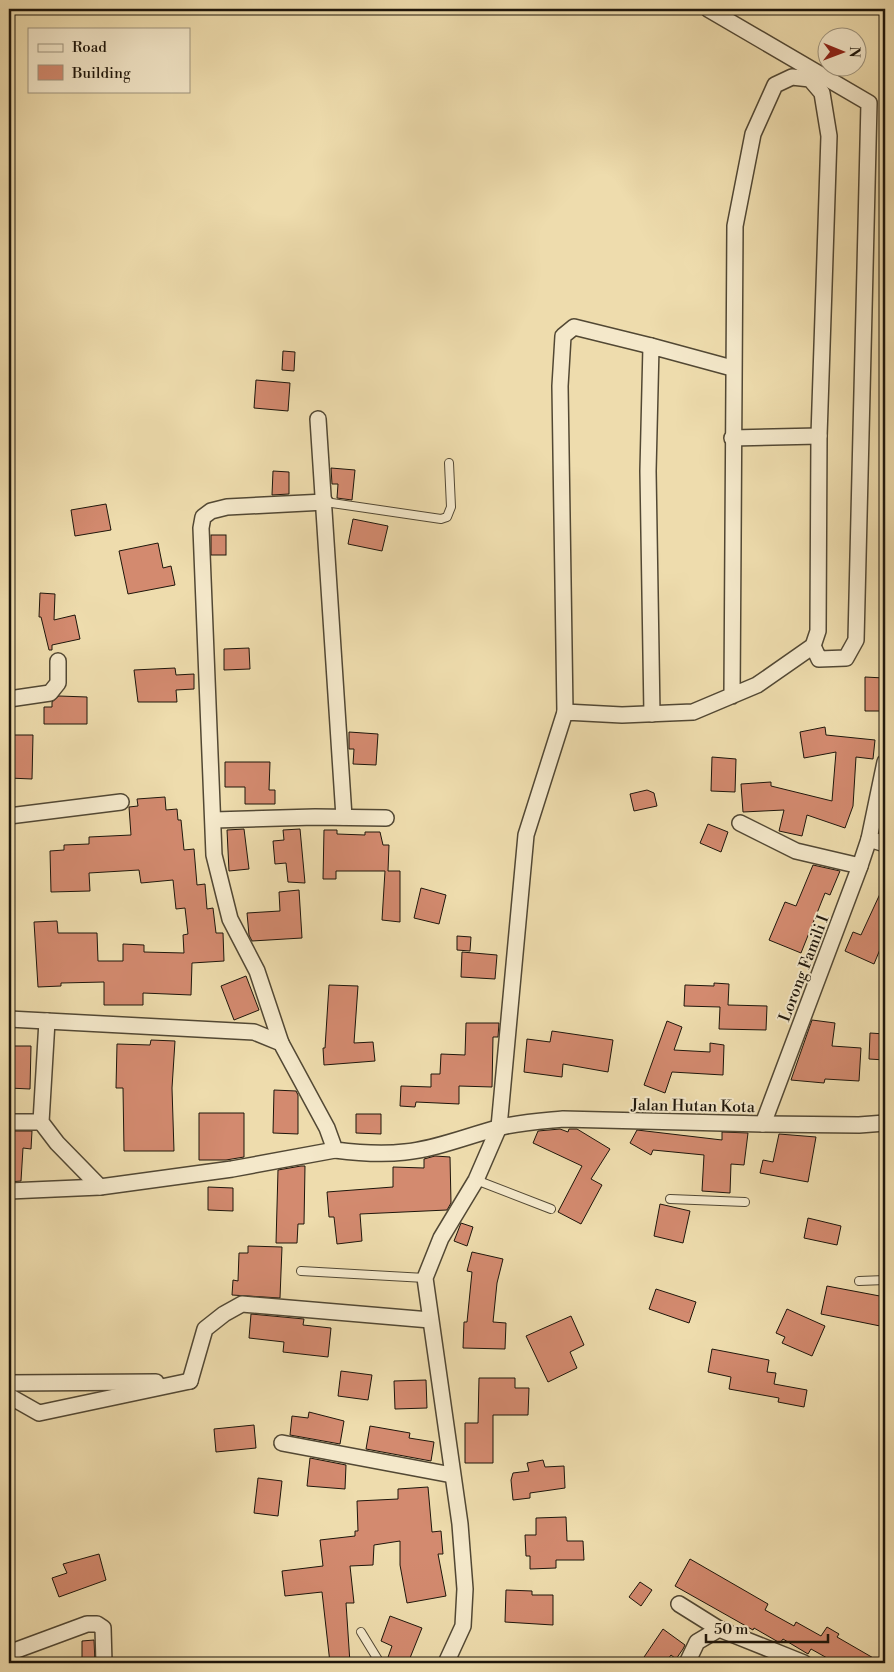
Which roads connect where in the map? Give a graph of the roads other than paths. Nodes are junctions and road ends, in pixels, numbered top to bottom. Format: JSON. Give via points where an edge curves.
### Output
{"nodes":[{"id":1,"x":708,"y":9,"type":"edge"},
{"id":2,"x":651,"y":346,"type":"junction"},
{"id":3,"x":732,"y":368,"type":"junction"},
{"id":4,"x":318,"y":419,"type":"dead end"},
{"id":5,"x":819,"y":436,"type":"junction"},
{"id":6,"x":732,"y":438,"type":"junction"},
{"id":7,"x":449,"y":463,"type":"dead end"},
{"id":8,"x":325,"y":502,"type":"junction"},
{"id":9,"x":812,"y":646,"type":"junction"},
{"id":10,"x":58,"y":660,"type":"dead end"},
{"id":11,"x":732,"y":696,"type":"junction"},
{"id":12,"x":9,"y":699,"type":"edge"},
{"id":13,"x":564,"y":712,"type":"junction"},
{"id":14,"x":652,"y":714,"type":"junction"},
{"id":15,"x":885,"y":762,"type":"edge"},
{"id":16,"x":120,"y":802,"type":"dead end"},
{"id":17,"x":9,"y":816,"type":"edge"},
{"id":18,"x":344,"y":817,"type":"junction"},
{"id":19,"x":386,"y":818,"type":"dead end"},
{"id":20,"x":214,"y":820,"type":"junction"},
{"id":21,"x":740,"y":823,"type":"dead end"},
{"id":22,"x":869,"y":839,"type":"junction"},
{"id":23,"x":885,"y":844,"type":"edge"},
{"id":24,"x":860,"y":866,"type":"junction"},
{"id":25,"x":9,"y":1019,"type":"edge"},
{"id":26,"x":47,"y":1021,"type":"junction"},
{"id":27,"x":281,"y":1043,"type":"junction"},
{"id":28,"x":9,"y":1122,"type":"edge"},
{"id":29,"x":41,"y":1122,"type":"junction"},
{"id":30,"x":885,"y":1123,"type":"edge"},
{"id":31,"x":763,"y":1124,"type":"junction"},
{"id":32,"x":500,"y":1127,"type":"junction"},
{"id":33,"x":335,"y":1150,"type":"junction"},
{"id":34,"x":476,"y":1180,"type":"junction"},
{"id":35,"x":100,"y":1187,"type":"junction"},
{"id":36,"x":9,"y":1192,"type":"edge"},
{"id":37,"x":670,"y":1199,"type":"dead end"},
{"id":38,"x":745,"y":1202,"type":"dead end"},
{"id":39,"x":551,"y":1208,"type":"dead end"},
{"id":40,"x":301,"y":1270,"type":"dead end"},
{"id":41,"x":425,"y":1278,"type":"junction"},
{"id":42,"x":885,"y":1280,"type":"edge"},
{"id":43,"x":859,"y":1281,"type":"dead end"},
{"id":44,"x":430,"y":1320,"type":"junction"},
{"id":45,"x":190,"y":1381,"type":"junction"},
{"id":46,"x":9,"y":1383,"type":"edge"},
{"id":47,"x":9,"y":1396,"type":"edge"},
{"id":48,"x":282,"y":1443,"type":"dead end"},
{"id":49,"x":452,"y":1475,"type":"junction"},
{"id":50,"x":679,"y":1604,"type":"dead end"},
{"id":51,"x":719,"y":1629,"type":"junction"},
{"id":52,"x":361,"y":1632,"type":"dead end"},
{"id":53,"x":9,"y":1655,"type":"edge"},
{"id":54,"x":104,"y":1663,"type":"edge"},
{"id":55,"x":380,"y":1663,"type":"edge"},
{"id":56,"x":446,"y":1663,"type":"edge"},
{"id":57,"x":687,"y":1663,"type":"edge"},
{"id":58,"x":804,"y":1663,"type":"edge"}],
"edges":[{"from":1,"to":9,"type":"street","via":[[869,103],[856,640],[846,658],[819,658]]},
{"from":2,"to":3,"type":"street"},
{"from":2,"to":13,"type":"street","via":[[574,327],[563,336],[560,386]]},
{"from":2,"to":14,"type":"street","via":[[648,471]]},
{"from":3,"to":5,"type":"street","via":[[735,226],[753,134],[775,84],[792,77],[810,79],[822,93],[829,136]]},
{"from":3,"to":6,"type":"street"},
{"from":4,"to":8,"type":"street"},
{"from":5,"to":6,"type":"street"},
{"from":5,"to":9,"type":"street","via":[[818,631]]},
{"from":6,"to":11,"type":"street"},
{"from":7,"to":8,"type":"lane","via":[[452,507],[447,517],[442,519]]},
{"from":8,"to":18,"type":"street"},
{"from":8,"to":20,"type":"street","via":[[227,507],[202,517],[207,714]]},
{"from":9,"to":11,"type":"street","via":[[757,685]]},
{"from":10,"to":12,"type":"street","via":[[58,683],[50,693]]},
{"from":11,"to":14,"type":"street","via":[[693,712]]},
{"from":13,"to":14,"type":"street"},
{"from":13,"to":32,"type":"street","via":[[526,835]]},
{"from":15,"to":22,"type":"street","name":"Lorong Famili I"},
{"from":16,"to":17,"type":"street"},
{"from":18,"to":19,"type":"street"},
{"from":18,"to":20,"type":"street"},
{"from":20,"to":27,"type":"street","via":[[214,855],[230,918],[257,971]]},
{"from":21,"to":24,"type":"street","via":[[796,851]]},
{"from":22,"to":23,"type":"street"},
{"from":22,"to":24,"type":"street","name":"Lorong Famili I"},
{"from":24,"to":31,"type":"street","name":"Lorong Famili I"},
{"from":25,"to":26,"type":"street"},
{"from":26,"to":27,"type":"street","via":[[254,1032]]},
{"from":26,"to":29,"type":"street"},
{"from":27,"to":33,"type":"street","via":[[327,1128]]},
{"from":28,"to":29,"type":"street"},
{"from":29,"to":35,"type":"street"},
{"from":30,"to":31,"type":"street","name":"Jalan Hutan Kota","via":[[859,1126]]},
{"from":31,"to":32,"type":"street","name":"Jalan Hutan Kota","via":[[563,1119]]},
{"from":32,"to":33,"type":"street","name":"Jalan Hutan Kota","via":[[405,1152]]},
{"from":32,"to":34,"type":"street"},
{"from":33,"to":35,"type":"street","name":"Jalan Hutan Kota","via":[[232,1169]]},
{"from":34,"to":39,"type":"lane"},
{"from":34,"to":41,"type":"street","via":[[441,1238]]},
{"from":35,"to":36,"type":"street","name":"Jalan Hutan Kota"},
{"from":37,"to":38,"type":"lane"},
{"from":40,"to":41,"type":"lane"},
{"from":41,"to":44,"type":"street"},
{"from":42,"to":43,"type":"lane"},
{"from":44,"to":45,"type":"street","via":[[242,1304],[205,1329]]},
{"from":44,"to":49,"type":"street"},
{"from":45,"to":46,"type":"street"},
{"from":45,"to":47,"type":"street","via":[[39,1413]]},
{"from":48,"to":49,"type":"street"},
{"from":49,"to":56,"type":"street","via":[[465,1590],[463,1626]]},
{"from":50,"to":51,"type":"street"},
{"from":51,"to":57,"type":"street","via":[[697,1642]]},
{"from":51,"to":58,"type":"street"},
{"from":52,"to":55,"type":"lane"},
{"from":53,"to":54,"type":"street","via":[[87,1624],[97,1624],[103,1628]]}]}
